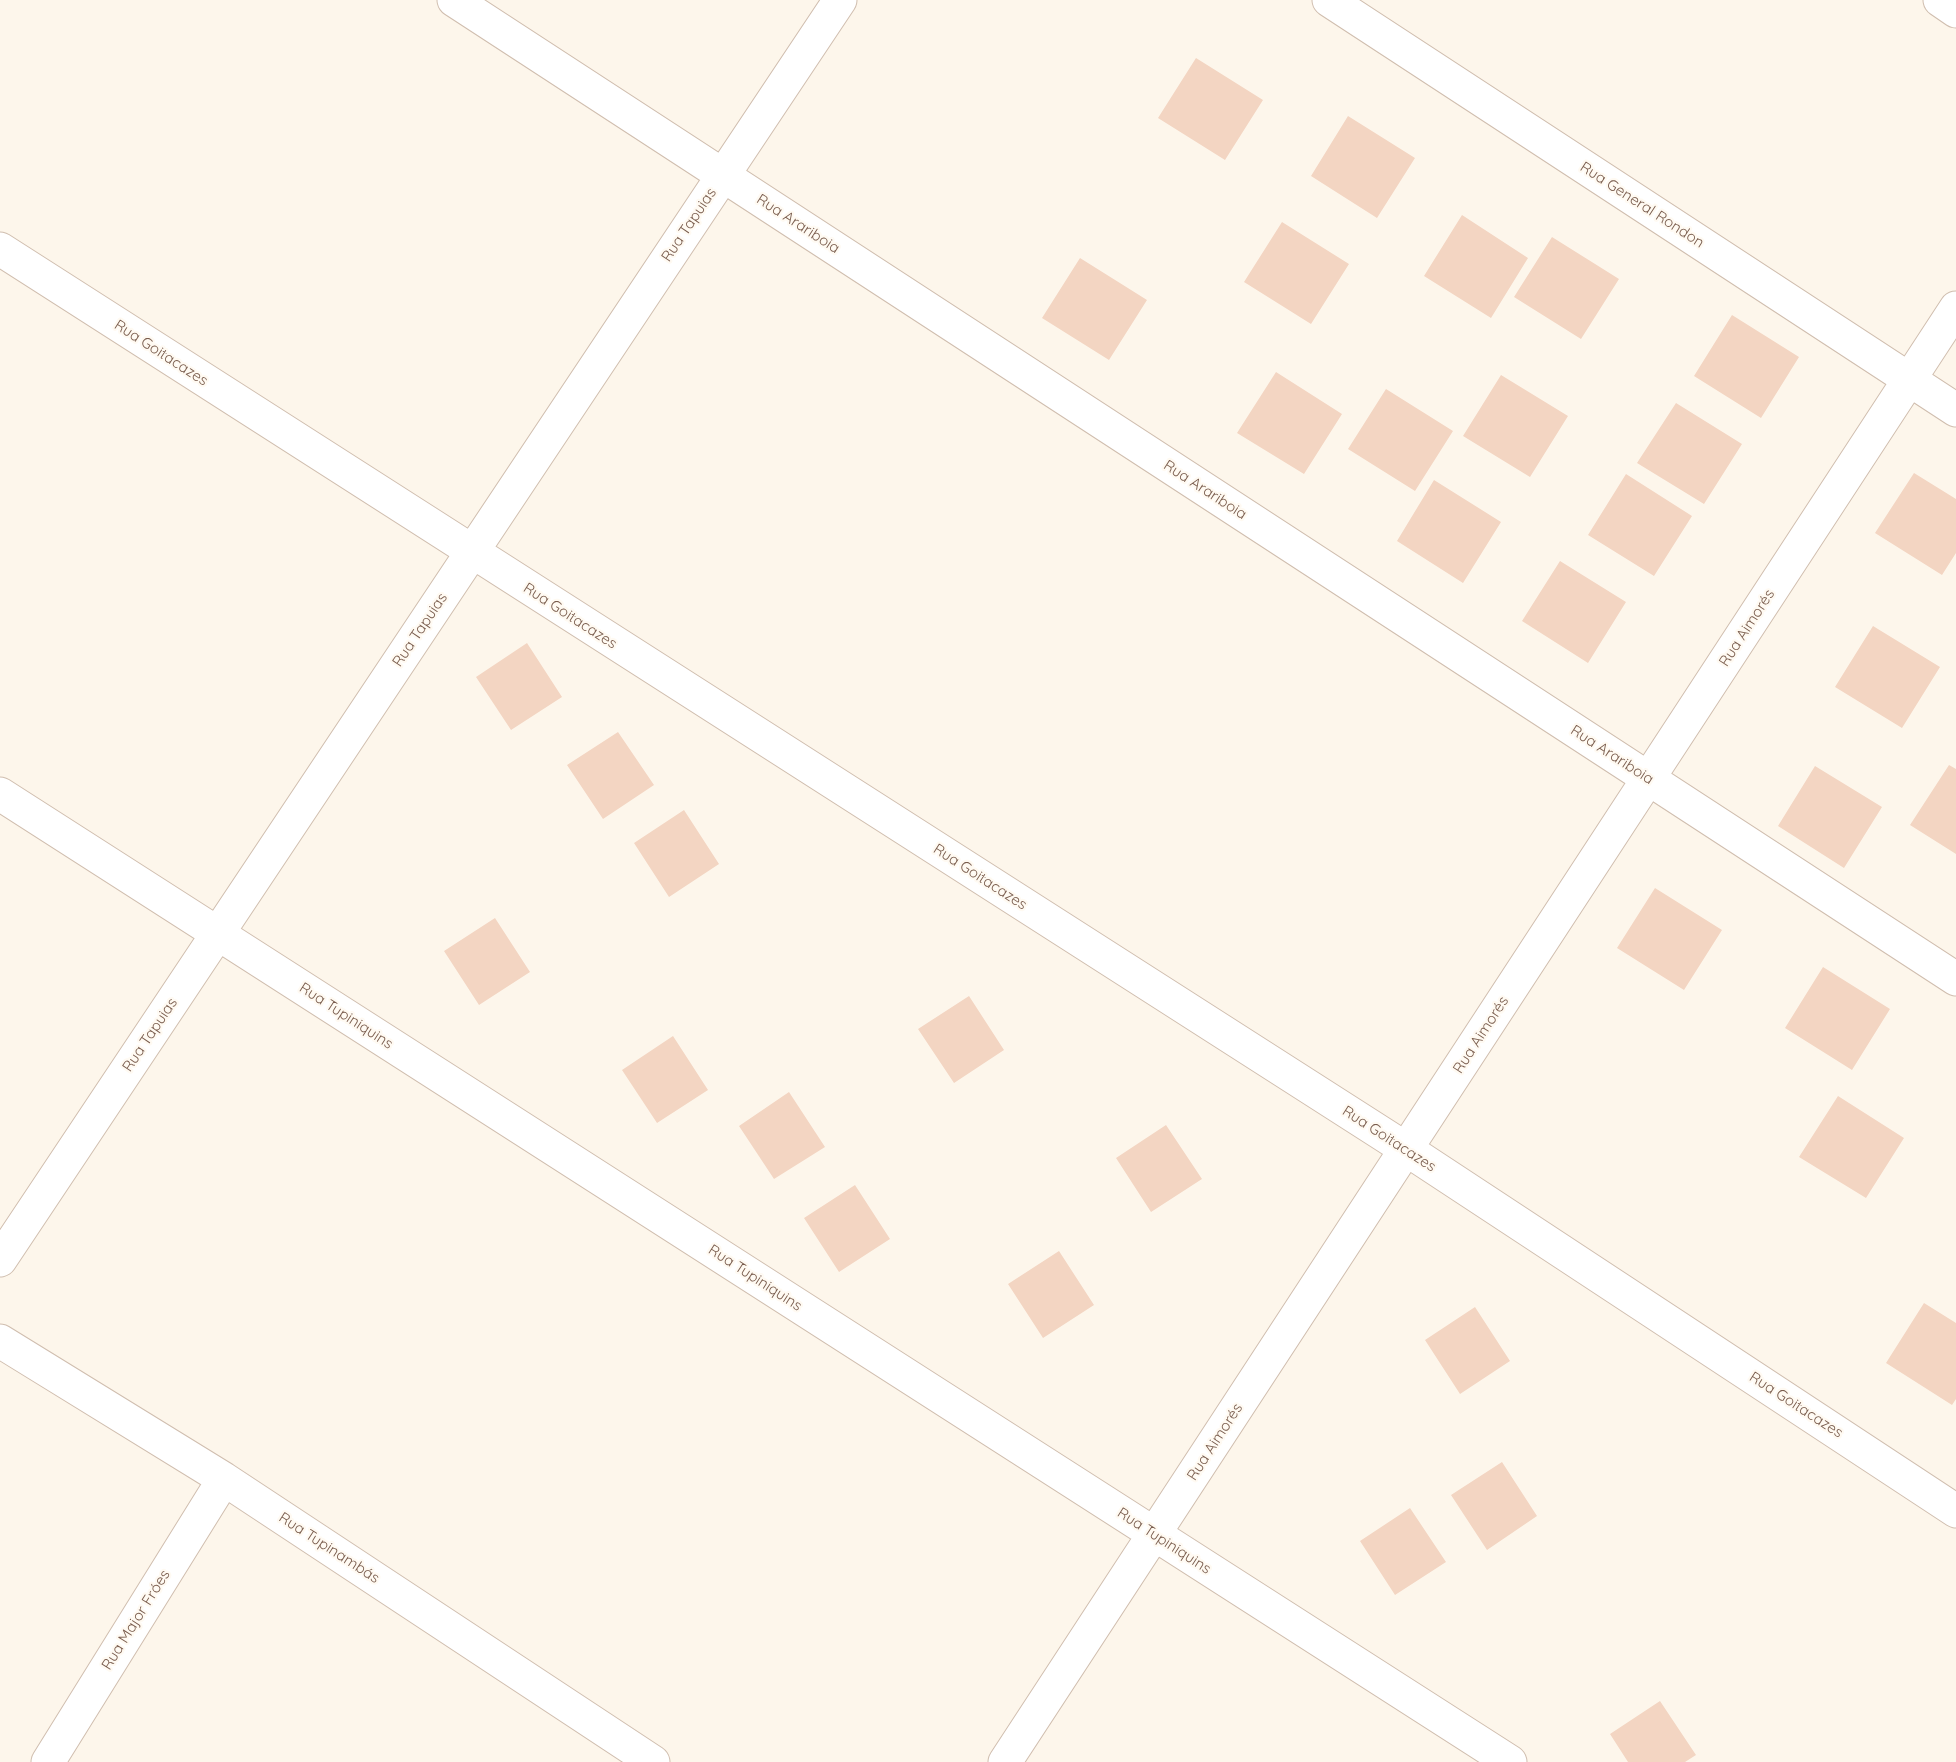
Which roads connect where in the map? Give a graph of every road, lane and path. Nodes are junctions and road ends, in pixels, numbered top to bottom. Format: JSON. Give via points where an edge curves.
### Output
{"nodes":[{"id":1,"x":454,"y":0,"type":"edge"},
{"id":2,"x":840,"y":0,"type":"edge"},
{"id":3,"x":1329,"y":0,"type":"edge"},
{"id":4,"x":1940,"y":0,"type":"edge"},
{"id":5,"x":1956,"y":11,"type":"edge"},
{"id":6,"x":723,"y":175,"type":"junction"},
{"id":7,"x":0,"y":249,"type":"edge"},
{"id":8,"x":1956,"y":308,"type":"edge"},
{"id":9,"x":1909,"y":380,"type":"junction"},
{"id":10,"x":1956,"y":410,"type":"edge"},
{"id":11,"x":471,"y":553,"type":"junction"},
{"id":12,"x":1648,"y":779,"type":"junction"},
{"id":13,"x":0,"y":794,"type":"edge"},
{"id":14,"x":218,"y":933,"type":"junction"},
{"id":15,"x":1956,"y":979,"type":"edge"},
{"id":16,"x":1406,"y":1149,"type":"junction"},
{"id":17,"x":0,"y":1260,"type":"edge"},
{"id":18,"x":0,"y":1341,"type":"edge"},
{"id":19,"x":224,"y":1479,"type":"junction"},
{"id":20,"x":1956,"y":1510,"type":"edge"},
{"id":21,"x":1154,"y":1534,"type":"junction"},
{"id":22,"x":48,"y":1762,"type":"edge"},
{"id":23,"x":653,"y":1762,"type":"edge"},
{"id":24,"x":1005,"y":1762,"type":"edge"},
{"id":25,"x":1510,"y":1762,"type":"edge"}],
"edges":[{"from":1,"to":6,"type":"street","name":"Rua Arariboia"},
{"from":2,"to":6,"type":"street","name":"Rua Tapuias"},
{"from":3,"to":9,"type":"street","name":"Rua General Rondon"},
{"from":4,"to":5,"type":"street"},
{"from":6,"to":11,"type":"street","name":"Rua Tapuias"},
{"from":6,"to":12,"type":"street","name":"Rua Arariboia"},
{"from":7,"to":11,"type":"street","name":"Rua Goitacazes"},
{"from":8,"to":9,"type":"street","name":"Rua Aimorés"},
{"from":9,"to":10,"type":"street","name":"Rua General Rondon"},
{"from":9,"to":12,"type":"street","name":"Rua Aimorés"},
{"from":11,"to":14,"type":"street","name":"Rua Tapuias"},
{"from":11,"to":16,"type":"street","name":"Rua Goitacazes"},
{"from":12,"to":15,"type":"street","name":"Rua Arariboia"},
{"from":12,"to":16,"type":"street","name":"Rua Aimorés"},
{"from":13,"to":14,"type":"street","name":"Rua Tupiniquins"},
{"from":14,"to":17,"type":"street","name":"Rua Tapuias"},
{"from":14,"to":21,"type":"street","name":"Rua Tupiniquins"},
{"from":16,"to":20,"type":"street","name":"Rua Goitacazes"},
{"from":16,"to":21,"type":"street","name":"Rua Aimorés"},
{"from":18,"to":19,"type":"street","name":"Rua Tupinambás"},
{"from":19,"to":22,"type":"street","name":"Rua Major Fróes"},
{"from":19,"to":23,"type":"street","name":"Rua Tupinambás"},
{"from":21,"to":24,"type":"street","name":"Rua Aimorés"},
{"from":21,"to":25,"type":"street","name":"Rua Tupiniquins"}]}
